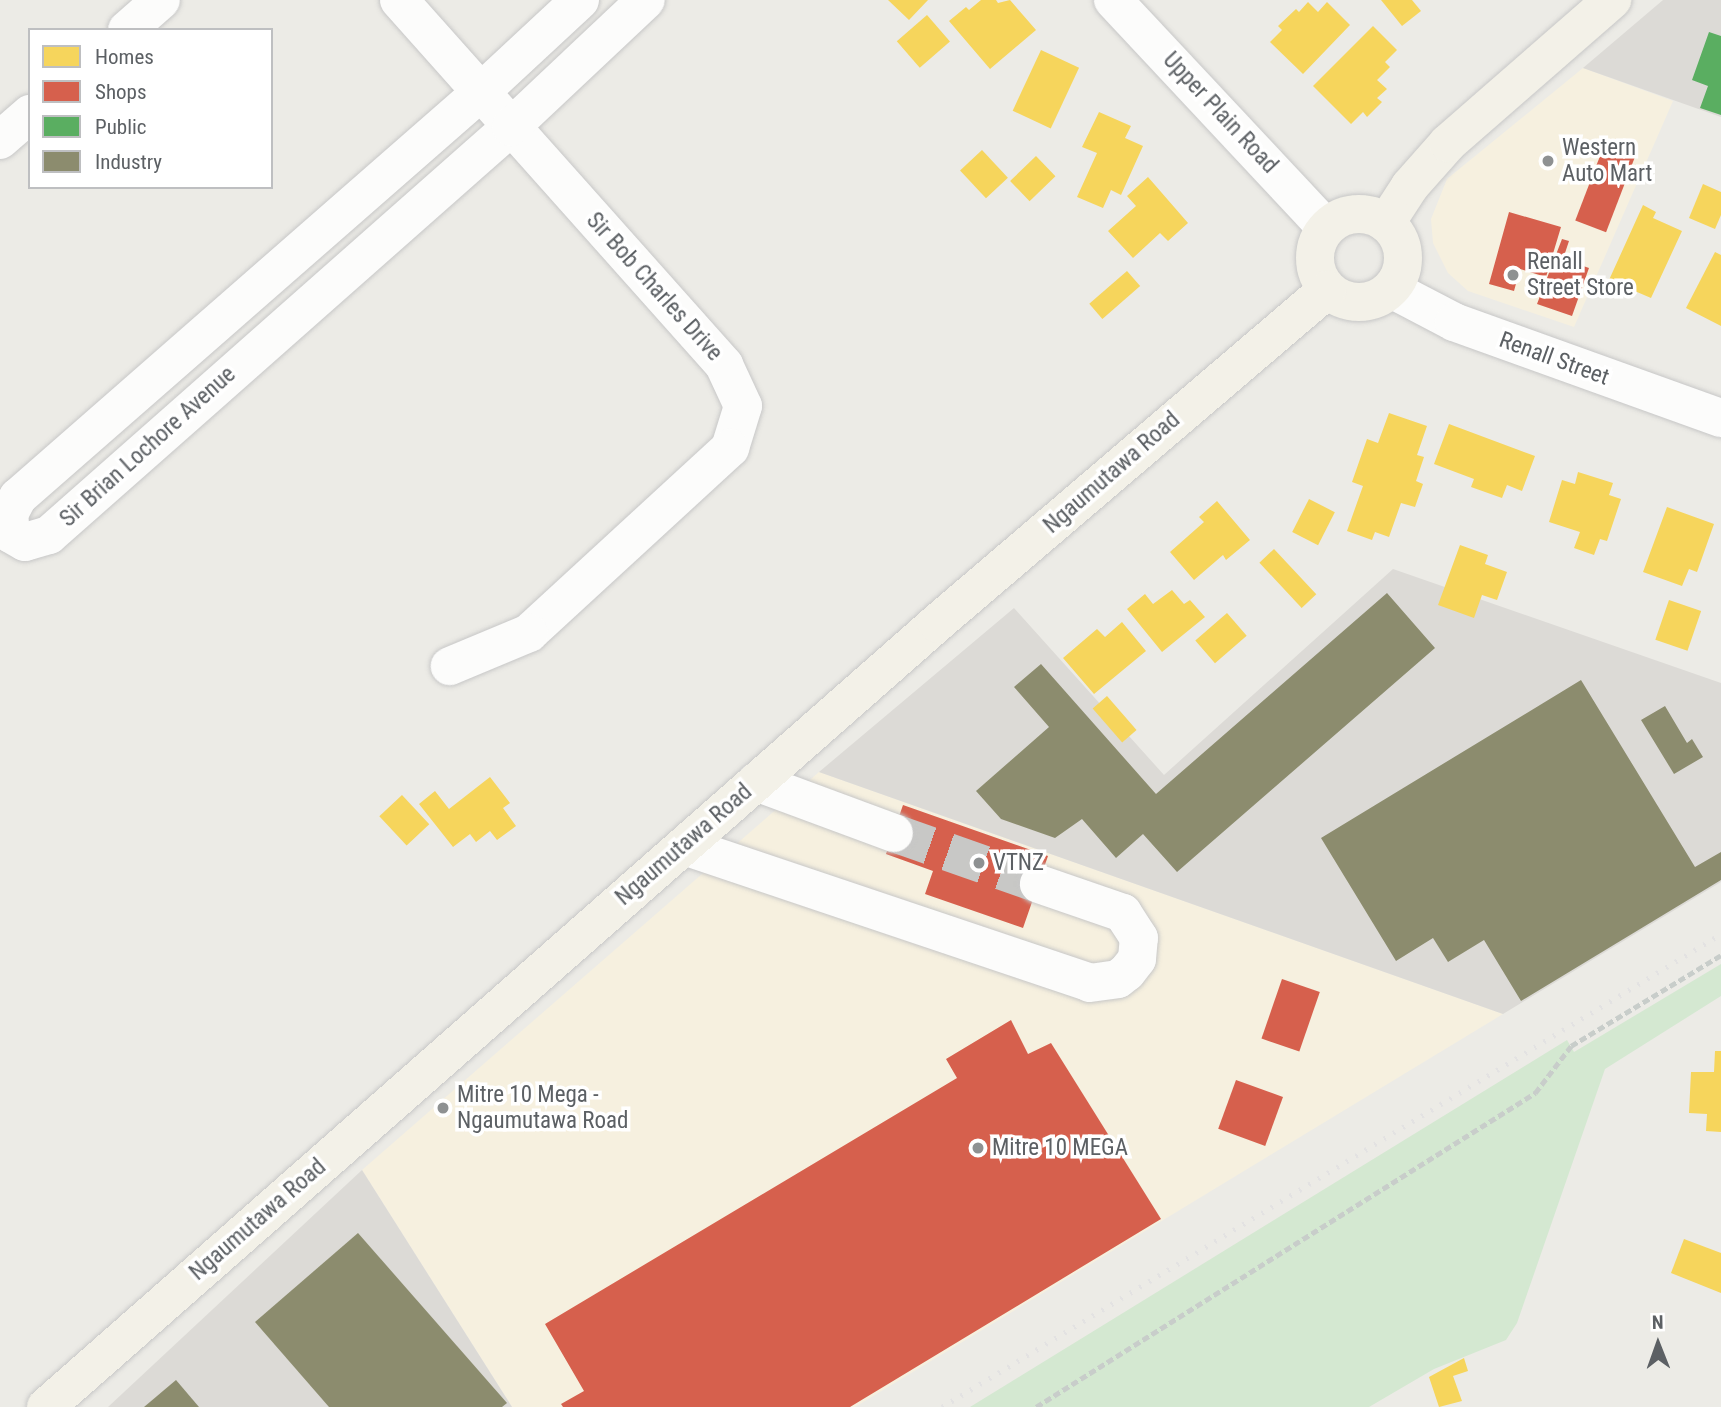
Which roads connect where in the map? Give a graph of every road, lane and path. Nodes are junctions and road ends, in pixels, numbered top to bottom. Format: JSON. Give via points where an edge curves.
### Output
{"nodes":[{"id":1,"x":161,"y":0,"type":"edge"},
{"id":2,"x":399,"y":0,"type":"edge"},
{"id":3,"x":580,"y":0,"type":"edge"},
{"id":4,"x":646,"y":0,"type":"edge"},
{"id":5,"x":1113,"y":0,"type":"edge"},
{"id":6,"x":1612,"y":0,"type":"edge"},
{"id":7,"x":129,"y":28,"type":"edge"},
{"id":8,"x":481,"y":92,"type":"junction"},
{"id":9,"x":28,"y":116,"type":"edge"},
{"id":10,"x":511,"y":127,"type":"junction"},
{"id":11,"x":0,"y":139,"type":"edge"},
{"id":12,"x":1386,"y":223,"type":"junction"},
{"id":13,"x":1326,"y":228,"type":"junction"},
{"id":14,"x":1391,"y":289,"type":"junction"},
{"id":15,"x":1327,"y":290,"type":"junction"},
{"id":16,"x":1721,"y":418,"type":"edge"},
{"id":17,"x":450,"y":666,"type":"dead end"},
{"id":18,"x":756,"y":782,"type":"junction"},
{"id":19,"x":894,"y":833,"type":"tunnel mouth"},
{"id":20,"x":684,"y":846,"type":"junction"},
{"id":21,"x":1039,"y":884,"type":"tunnel mouth"},
{"id":22,"x":1721,"y":955,"type":"edge"},
{"id":23,"x":47,"y":1407,"type":"edge"},
{"id":24,"x":1036,"y":1407,"type":"edge"}],
"edges":[{"from":1,"to":7,"type":"street"},
{"from":2,"to":8,"type":"street","name":"Sir Bob Charles Drive"},
{"from":3,"to":8,"type":"street","name":"Sir Brian Lochore Avenue"},
{"from":4,"to":10,"type":"street","name":"Sir Brian Lochore Avenue"},
{"from":5,"to":13,"type":"street","name":"Upper Plain Road"},
{"from":6,"to":12,"type":"main road","via":[[1448,144],[1410,186]]},
{"from":8,"to":10,"type":"street","name":"Sir Bob Charles Drive"},
{"from":8,"to":10,"type":"street","name":"Sir Brian Lochore Avenue","via":[[18,497],[9,514],[11,534],[25,542],[49,535]]},
{"from":9,"to":11,"type":"street"},
{"from":10,"to":17,"type":"street","name":"Sir Bob Charles Drive","via":[[724,365],[743,406],[730,448],[529,633]]},
{"from":12,"to":13,"type":"main road","via":[[1355,214]]},
{"from":12,"to":14,"type":"main road","via":[[1404,255],[1401,274]]},
{"from":13,"to":15,"type":"main road","via":[[1314,259]]},
{"from":14,"to":15,"type":"main road","via":[[1359,303],[1342,300]]},
{"from":14,"to":16,"type":"street","name":"Renall Street","via":[[1454,322]]},
{"from":15,"to":18,"type":"main road","name":"Ngaumutawa Road"},
{"from":18,"to":19,"type":"street"},
{"from":18,"to":20,"type":"main road","name":"Ngaumutawa Road"},
{"from":20,"to":21,"type":"street","via":[[1090,983],[1118,979],[1127,972],[1138,959],[1139,938],[1123,913]]},
{"from":20,"to":23,"type":"main road","name":"Ngaumutawa Road"},
{"from":22,"to":24,"type":"path","via":[[1571,1046],[1535,1093]]}]}
